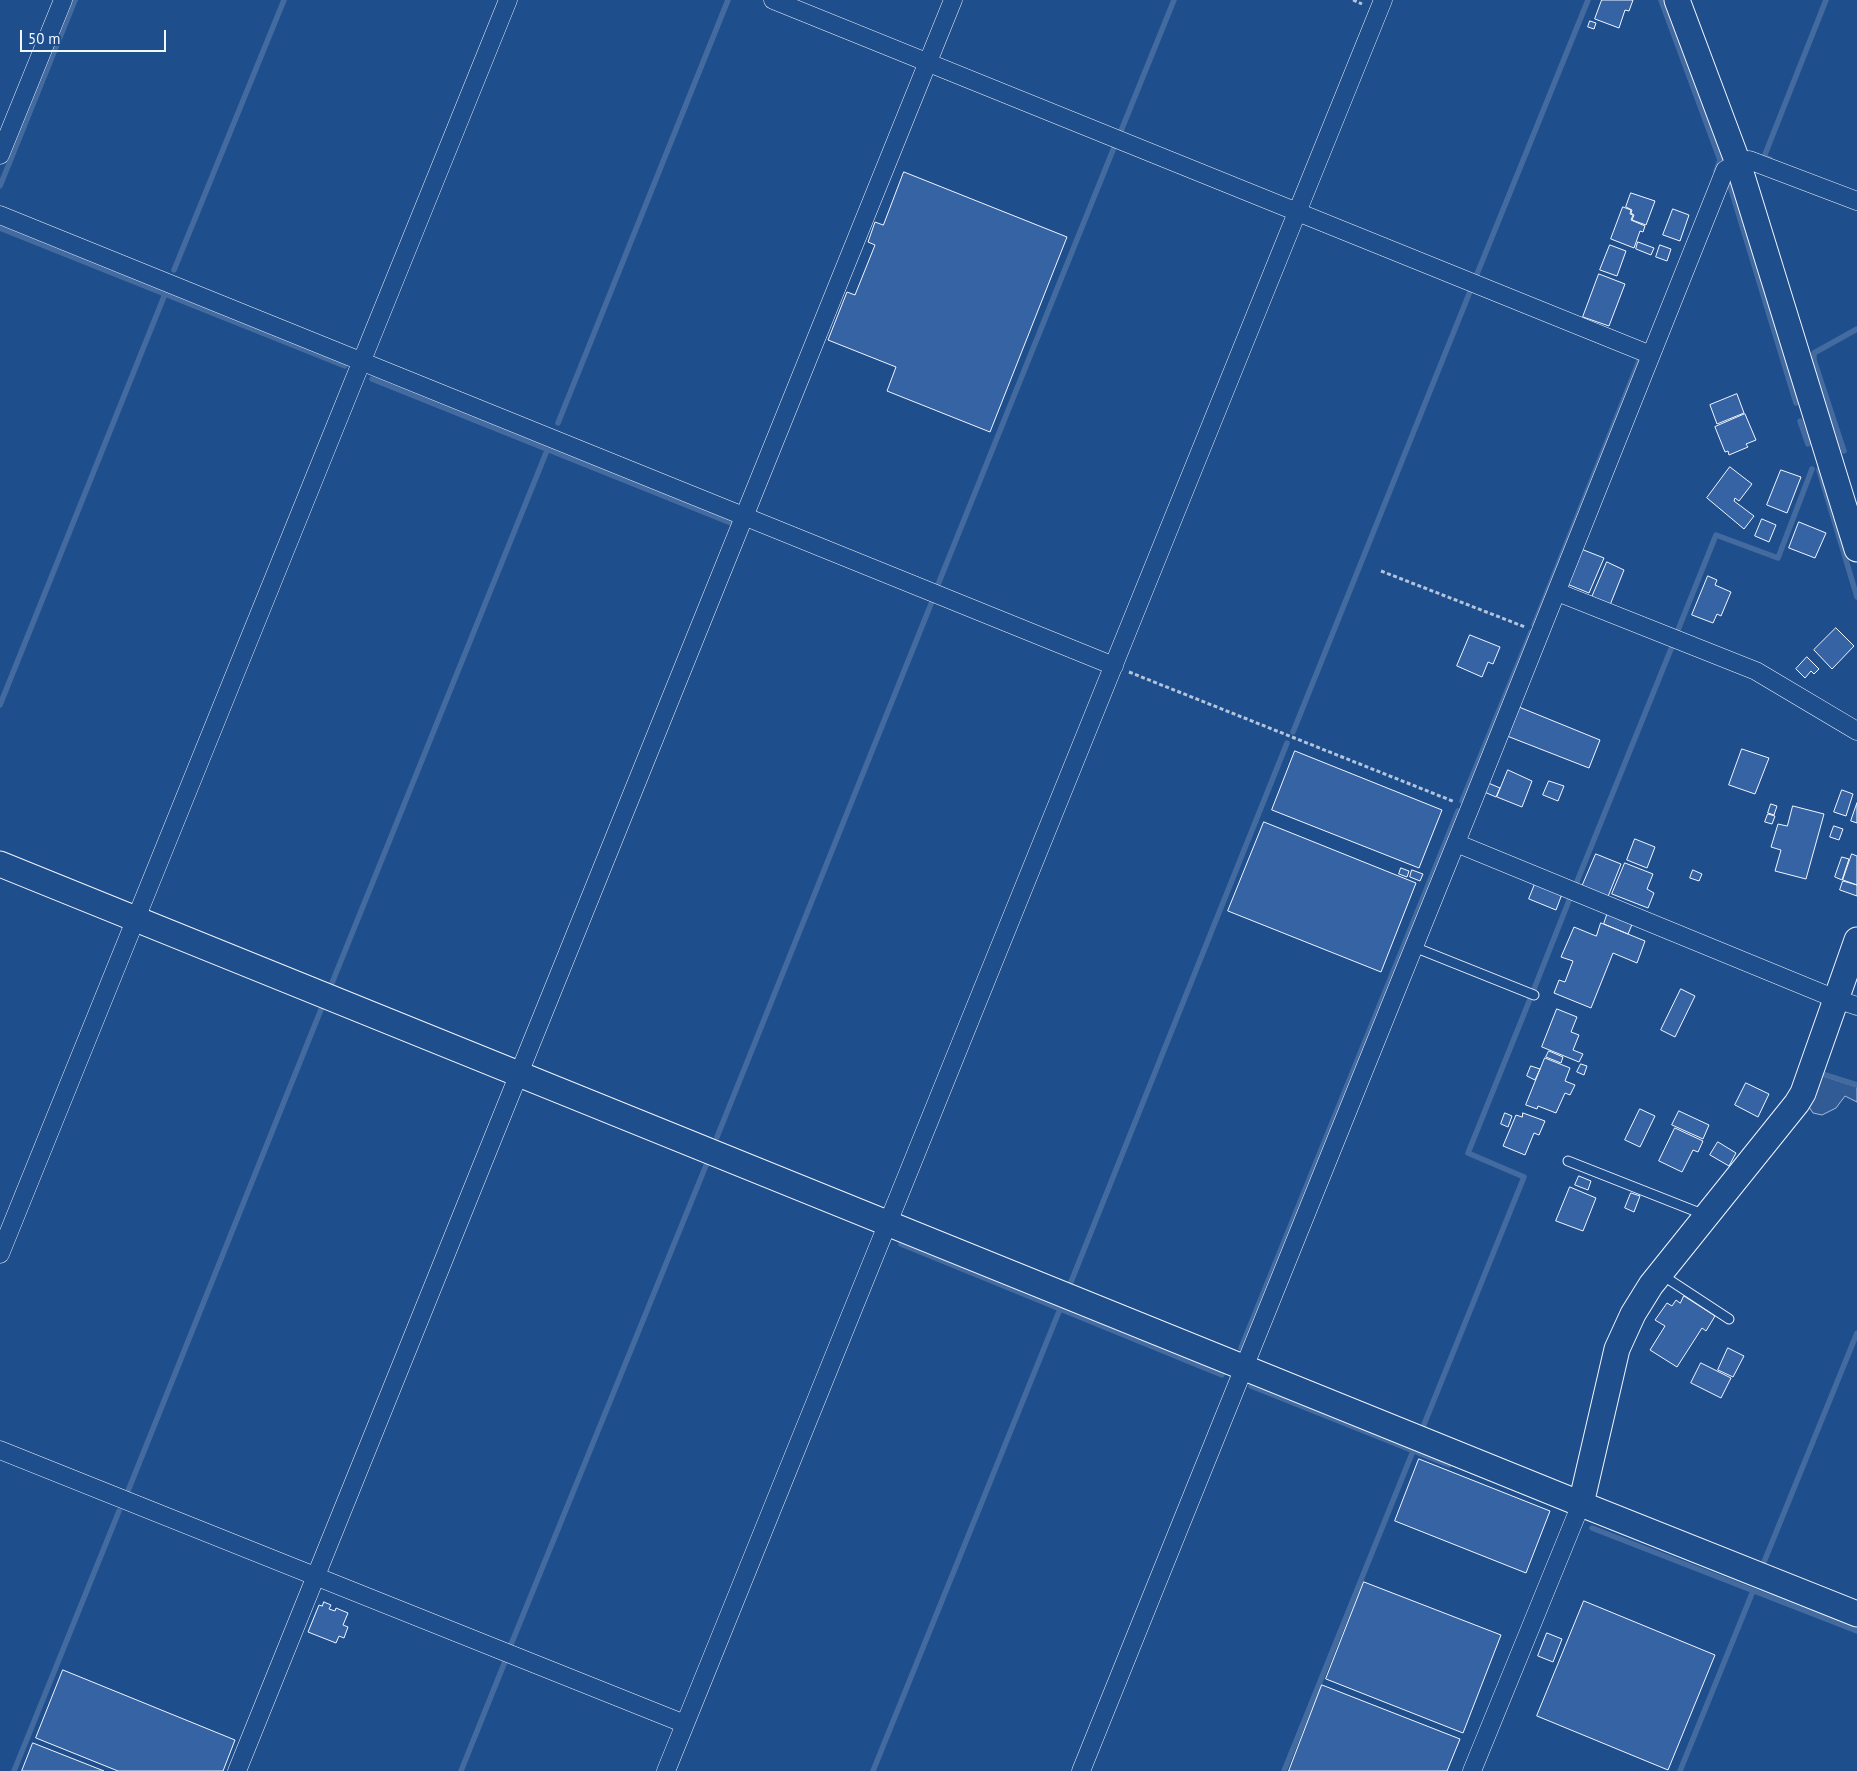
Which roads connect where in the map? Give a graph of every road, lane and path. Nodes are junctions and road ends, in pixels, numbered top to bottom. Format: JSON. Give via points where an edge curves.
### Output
{"nodes":[{"id":1,"x":63,"y":0,"type":"edge"},
{"id":2,"x":508,"y":0,"type":"edge"},
{"id":3,"x":773,"y":0,"type":"edge"},
{"id":4,"x":953,"y":0,"type":"edge"},
{"id":5,"x":1383,"y":0,"type":"edge"},
{"id":6,"x":1677,"y":0,"type":"edge"},
{"id":7,"x":928,"y":63,"type":"junction"},
{"id":8,"x":0,"y":155,"type":"edge"},
{"id":9,"x":1738,"y":163,"type":"junction"},
{"id":10,"x":1857,"y":201,"type":"edge"},
{"id":11,"x":1297,"y":213,"type":"junction"},
{"id":12,"x":0,"y":215,"type":"edge"},
{"id":13,"x":1651,"y":355,"type":"junction"},
{"id":14,"x":361,"y":360,"type":"junction"},
{"id":15,"x":743,"y":516,"type":"junction"},
{"id":16,"x":1857,"y":550,"type":"edge"},
{"id":17,"x":1381,"y":571,"type":"dead end"},
{"id":18,"x":1557,"y":592,"type":"junction"},
{"id":19,"x":1540,"y":633,"type":"junction"},
{"id":20,"x":1114,"y":666,"type":"junction"},
{"id":21,"x":1857,"y":731,"type":"edge"},
{"id":22,"x":1470,"y":808,"type":"junction"},
{"id":23,"x":1456,"y":843,"type":"junction"},
{"id":24,"x":0,"y":864,"type":"edge"},
{"id":25,"x":137,"y":919,"type":"junction"},
{"id":26,"x":1857,"y":940,"type":"edge"},
{"id":27,"x":1414,"y":948,"type":"junction"},
{"id":28,"x":1534,"y":995,"type":"dead end"},
{"id":29,"x":1846,"y":1003,"type":"edge"},
{"id":30,"x":519,"y":1073,"type":"junction"},
{"id":31,"x":1568,"y":1161,"type":"dead end"},
{"id":32,"x":1707,"y":1215,"type":"junction"},
{"id":33,"x":888,"y":1223,"type":"junction"},
{"id":34,"x":0,"y":1254,"type":"edge"},
{"id":35,"x":1660,"y":1274,"type":"junction"},
{"id":36,"x":1729,"y":1319,"type":"dead end"},
{"id":37,"x":1244,"y":1367,"type":"junction"},
{"id":38,"x":0,"y":1450,"type":"edge"},
{"id":39,"x":1581,"y":1504,"type":"junction"},
{"id":40,"x":316,"y":1577,"type":"junction"},
{"id":41,"x":1857,"y":1614,"type":"edge"},
{"id":42,"x":685,"y":1724,"type":"junction"},
{"id":43,"x":237,"y":1771,"type":"edge"},
{"id":44,"x":666,"y":1771,"type":"edge"},
{"id":45,"x":1080,"y":1771,"type":"edge"},
{"id":46,"x":1472,"y":1771,"type":"edge"}],
"edges":[{"from":1,"to":8,"type":"street"},
{"from":2,"to":14,"type":"street"},
{"from":3,"to":7,"type":"street"},
{"from":4,"to":7,"type":"street"},
{"from":5,"to":11,"type":"street"},
{"from":6,"to":9,"type":"street"},
{"from":7,"to":11,"type":"street"},
{"from":7,"to":15,"type":"street"},
{"from":9,"to":10,"type":"street","via":[[1749,160]]},
{"from":9,"to":13,"type":"street","via":[[1725,170]]},
{"from":9,"to":16,"type":"street"},
{"from":11,"to":13,"type":"street"},
{"from":11,"to":20,"type":"street"},
{"from":12,"to":14,"type":"street"},
{"from":13,"to":18,"type":"street"},
{"from":14,"to":15,"type":"street"},
{"from":14,"to":25,"type":"street"},
{"from":15,"to":20,"type":"street"},
{"from":15,"to":30,"type":"street"},
{"from":17,"to":19,"type":"path"},
{"from":18,"to":19,"type":"street"},
{"from":18,"to":21,"type":"street","via":[[1756,671]]},
{"from":19,"to":22,"type":"street"},
{"from":20,"to":22,"type":"path"},
{"from":20,"to":33,"type":"street"},
{"from":22,"to":23,"type":"street"},
{"from":23,"to":27,"type":"street"},
{"from":23,"to":29,"type":"street"},
{"from":24,"to":25,"type":"street"},
{"from":25,"to":30,"type":"street"},
{"from":25,"to":34,"type":"street"},
{"from":26,"to":29,"type":"street"},
{"from":27,"to":28,"type":"lane"},
{"from":27,"to":37,"type":"street"},
{"from":29,"to":32,"type":"street","via":[[1798,1103]]},
{"from":30,"to":33,"type":"street"},
{"from":30,"to":40,"type":"street"},
{"from":31,"to":32,"type":"lane"},
{"from":32,"to":35,"type":"street"},
{"from":33,"to":37,"type":"street"},
{"from":33,"to":42,"type":"street"},
{"from":35,"to":36,"type":"lane"},
{"from":35,"to":39,"type":"street","via":[[1633,1314],[1618,1349]]},
{"from":37,"to":39,"type":"street"},
{"from":37,"to":45,"type":"street"},
{"from":38,"to":40,"type":"street"},
{"from":39,"to":41,"type":"street"},
{"from":39,"to":46,"type":"street"},
{"from":40,"to":42,"type":"street"},
{"from":40,"to":43,"type":"street"},
{"from":42,"to":44,"type":"street"}]}
